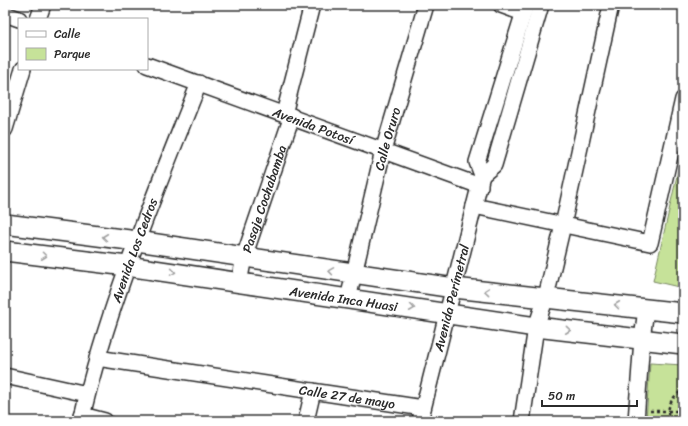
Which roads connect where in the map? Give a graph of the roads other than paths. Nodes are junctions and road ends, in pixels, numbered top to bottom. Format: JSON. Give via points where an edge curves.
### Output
{"nodes":[{"id":1,"x":43,"y":5,"type":"edge"},
{"id":2,"x":312,"y":5,"type":"edge"},
{"id":3,"x":426,"y":5,"type":"edge"},
{"id":4,"x":501,"y":5,"type":"edge"},
{"id":5,"x":541,"y":5,"type":"edge"},
{"id":6,"x":611,"y":5,"type":"edge"},
{"id":7,"x":524,"y":9,"type":"edge"},
{"id":8,"x":5,"y":14,"type":"edge"},
{"id":9,"x":38,"y":18,"type":"edge"},
{"id":10,"x":18,"y":19,"type":"edge"},
{"id":11,"x":148,"y":65,"type":"edge"},
{"id":12,"x":23,"y":70,"type":"edge"},
{"id":13,"x":199,"y":83,"type":"junction"},
{"id":14,"x":683,"y":99,"type":"edge"},
{"id":15,"x":288,"y":115,"type":"junction"},
{"id":16,"x":5,"y":129,"type":"edge"},
{"id":17,"x":383,"y":151,"type":"junction"},
{"id":18,"x":481,"y":181,"type":"junction"},
{"id":19,"x":474,"y":206,"type":"junction"},
{"id":20,"x":5,"y":224,"type":"edge"},
{"id":21,"x":563,"y":225,"type":"junction"},
{"id":22,"x":137,"y":241,"type":"junction"},
{"id":23,"x":5,"y":251,"type":"edge"},
{"id":24,"x":244,"y":257,"type":"junction"},
{"id":25,"x":127,"y":266,"type":"junction"},
{"id":26,"x":354,"y":274,"type":"junction"},
{"id":27,"x":239,"y":282,"type":"junction"},
{"id":28,"x":454,"y":288,"type":"junction"},
{"id":29,"x":546,"y":297,"type":"junction"},
{"id":30,"x":348,"y":299,"type":"junction"},
{"id":31,"x":646,"y":308,"type":"junction"},
{"id":32,"x":448,"y":313,"type":"junction"},
{"id":33,"x":683,"y":313,"type":"edge"},
{"id":34,"x":536,"y":327,"type":"junction"},
{"id":35,"x":642,"y":339,"type":"junction"},
{"id":36,"x":683,"y":344,"type":"edge"},
{"id":37,"x":97,"y":358,"type":"junction"},
{"id":38,"x":5,"y":376,"type":"edge"},
{"id":39,"x":313,"y":391,"type":"junction"},
{"id":40,"x":87,"y":394,"type":"junction"},
{"id":41,"x":422,"y":414,"type":"edge"},
{"id":42,"x":637,"y":416,"type":"edge"},
{"id":43,"x":82,"y":418,"type":"edge"},
{"id":44,"x":105,"y":421,"type":"edge"},
{"id":45,"x":306,"y":421,"type":"edge"},
{"id":46,"x":522,"y":421,"type":"edge"}],
"edges":[{"from":1,"to":9,"type":"street"},
{"from":2,"to":15,"type":"street","name":"Pasaje Cochabamba"},
{"from":3,"to":17,"type":"street","name":"Calle Oruro"},
{"from":4,"to":7,"type":"street"},
{"from":5,"to":18,"type":"street","via":[[494,165]]},
{"from":6,"to":21,"type":"street"},
{"from":7,"to":18,"type":"street","via":[[477,162]]},
{"from":8,"to":10,"type":"street"},
{"from":11,"to":13,"type":"street","name":"Avenida Potosí"},
{"from":12,"to":16,"type":"street"},
{"from":13,"to":15,"type":"street","name":"Avenida Potosí"},
{"from":13,"to":22,"type":"street","name":"Avenida Los Cedros"},
{"from":14,"to":21,"type":"street","via":[[650,243]]},
{"from":15,"to":17,"type":"street","name":"Avenida Potosí"},
{"from":15,"to":24,"type":"street","name":"Pasaje Cochabamba"},
{"from":17,"to":18,"type":"street","name":"Avenida Potosí"},
{"from":17,"to":26,"type":"street","name":"Calle Oruro"},
{"from":18,"to":19,"type":"street","name":"Avenida Perímetral"},
{"from":19,"to":21,"type":"street"},
{"from":19,"to":28,"type":"street","name":"Avenida Perímetral"},
{"from":22,"to":20,"type":"street","name":"Avenida Inca Huasi","one_way":true},
{"from":21,"to":29,"type":"street"},
{"from":22,"to":24,"type":"street","name":"Avenida Inca Huasi"},
{"from":22,"to":25,"type":"street","name":"Avenida Los Cedros"},
{"from":23,"to":25,"type":"street","name":"Avenida Inca Huasi","one_way":true},
{"from":26,"to":24,"type":"street","name":"Avenida Inca Huasi","one_way":true},
{"from":24,"to":27,"type":"street","name":"Pasaje Cochabamba"},
{"from":25,"to":27,"type":"street","name":"Avenida Inca Huasi","one_way":true},
{"from":25,"to":37,"type":"street","name":"Avenida Los Cedros"},
{"from":26,"to":28,"type":"street","name":"Avenida Inca Huasi"},
{"from":26,"to":30,"type":"street","name":"Calle Oruro"},
{"from":27,"to":30,"type":"street","name":"Avenida Inca Huasi"},
{"from":29,"to":28,"type":"street","name":"Avenida Inca Huasi","one_way":true},
{"from":28,"to":32,"type":"street","name":"Avenida Perímetral"},
{"from":31,"to":29,"type":"street","name":"Avenida Inca Huasi","one_way":true},
{"from":29,"to":34,"type":"street"},
{"from":30,"to":32,"type":"street","name":"Avenida Inca Huasi","one_way":true},
{"from":31,"to":33,"type":"street","name":"Avenida Inca Huasi"},
{"from":31,"to":35,"type":"street"},
{"from":32,"to":34,"type":"street","name":"Avenida Inca Huasi"},
{"from":32,"to":41,"type":"street","name":"Avenida Perímetral"},
{"from":34,"to":35,"type":"street","name":"Avenida Inca Huasi","one_way":true},
{"from":34,"to":46,"type":"street"},
{"from":35,"to":36,"type":"street","name":"Avenida Inca Huasi"},
{"from":35,"to":42,"type":"street"},
{"from":37,"to":39,"type":"street","name":"Calle 27 de mayo"},
{"from":37,"to":40,"type":"street","name":"Avenida Los Cedros"},
{"from":38,"to":40,"type":"street"},
{"from":39,"to":41,"type":"street","name":"Calle 27 de mayo"},
{"from":39,"to":45,"type":"street"},
{"from":40,"to":43,"type":"street","name":"Avenida Los Cedros"},
{"from":43,"to":44,"type":"street"}]}
